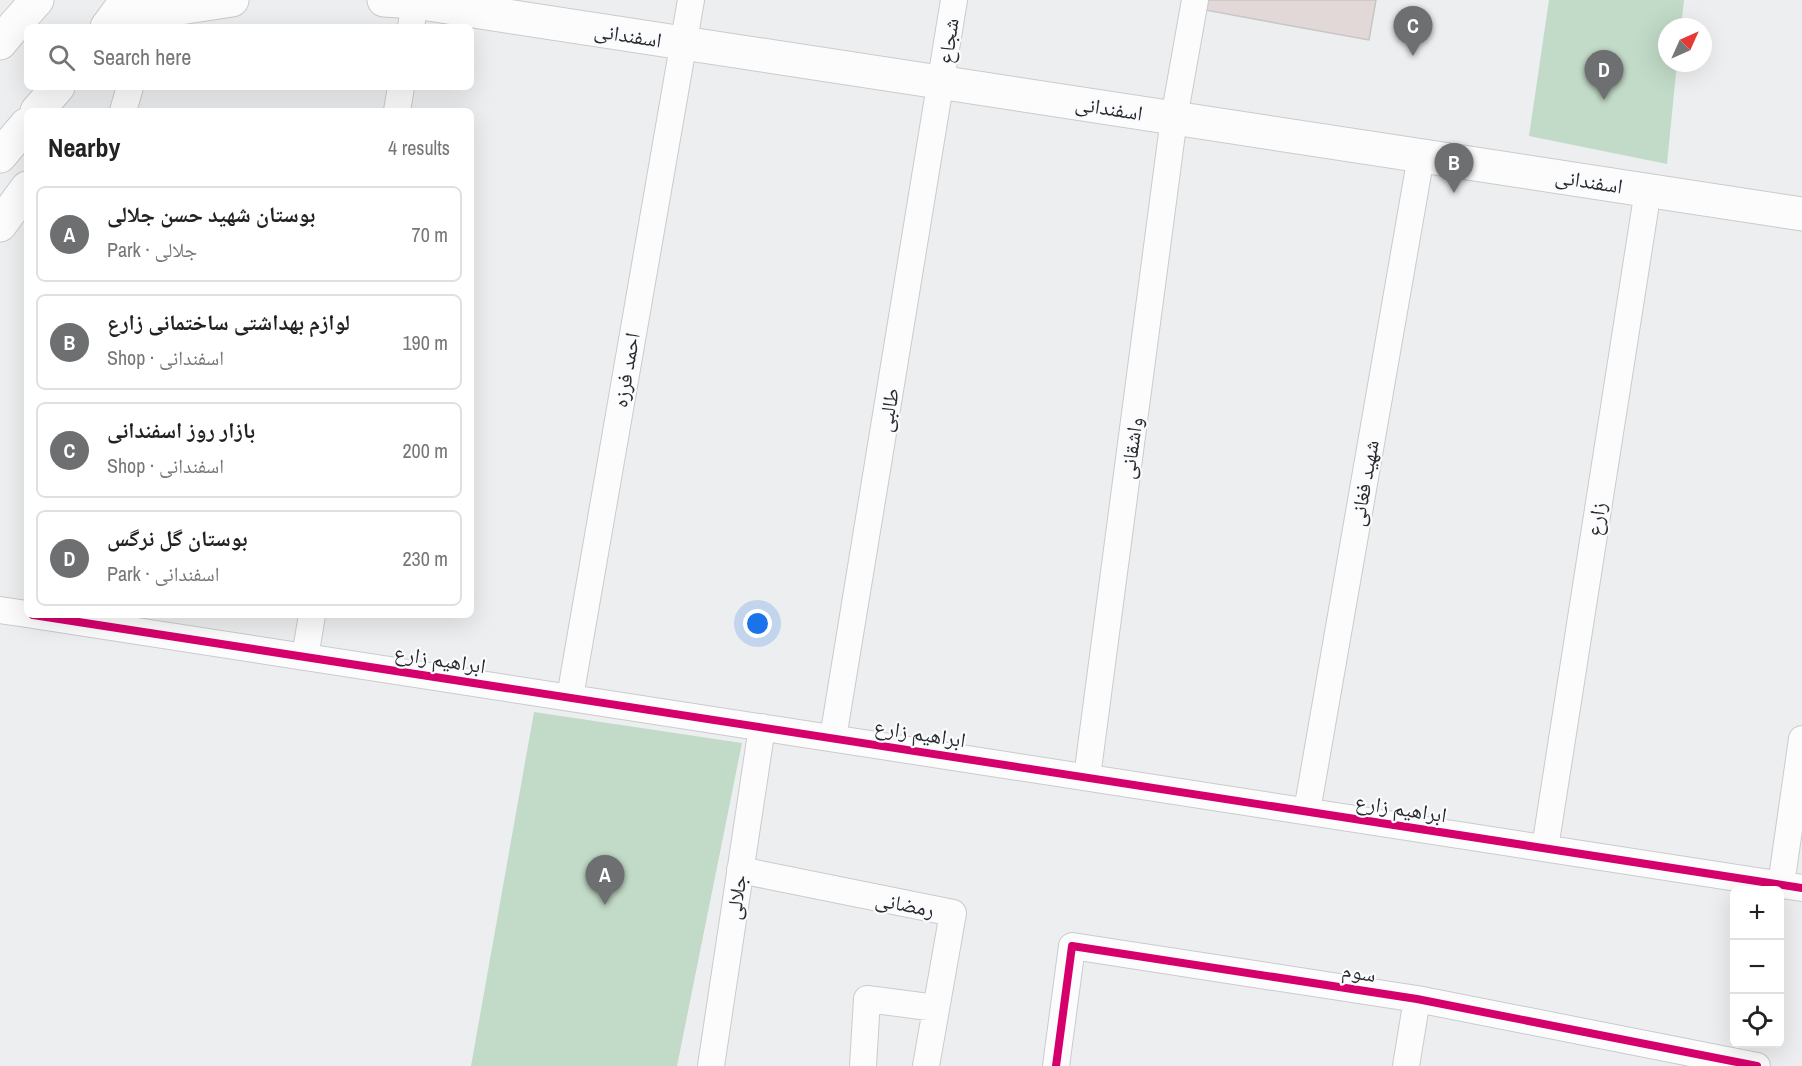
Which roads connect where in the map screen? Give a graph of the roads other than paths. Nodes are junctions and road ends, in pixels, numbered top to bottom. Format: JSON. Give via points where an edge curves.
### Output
{"nodes":[{"id":1,"x":37,"y":0,"type":"edge"},
{"id":2,"x":232,"y":0,"type":"edge"},
{"id":3,"x":691,"y":0,"type":"edge"},
{"id":4,"x":954,"y":0,"type":"edge"},
{"id":5,"x":1196,"y":0,"type":"edge"},
{"id":6,"x":477,"y":6,"type":"edge"},
{"id":7,"x":404,"y":7,"type":"edge"},
{"id":8,"x":118,"y":18,"type":"edge"},
{"id":9,"x":8,"y":34,"type":"edge"},
{"id":10,"x":683,"y":43,"type":"junction"},
{"id":11,"x":942,"y":83,"type":"junction"},
{"id":12,"x":56,"y":90,"type":"edge"},
{"id":13,"x":129,"y":90,"type":"edge"},
{"id":14,"x":400,"y":90,"type":"edge"},
{"id":15,"x":43,"y":108,"type":"edge"},
{"id":16,"x":124,"y":108,"type":"edge"},
{"id":17,"x":398,"y":108,"type":"edge"},
{"id":18,"x":1174,"y":118,"type":"junction"},
{"id":19,"x":24,"y":131,"type":"edge"},
{"id":20,"x":0,"y":156,"type":"edge"},
{"id":21,"x":1421,"y":156,"type":"junction"},
{"id":22,"x":1648,"y":190,"type":"junction"},
{"id":23,"x":24,"y":192,"type":"edge"},
{"id":24,"x":1802,"y":214,"type":"edge"},
{"id":25,"x":0,"y":225,"type":"edge"},
{"id":26,"x":0,"y":610,"type":"edge"},
{"id":27,"x":24,"y":613,"type":"edge"},
{"id":28,"x":56,"y":618,"type":"edge"},
{"id":29,"x":312,"y":618,"type":"edge"},
{"id":30,"x":305,"y":657,"type":"junction"},
{"id":31,"x":570,"y":698,"type":"junction"},
{"id":32,"x":762,"y":727,"type":"junction"},
{"id":33,"x":833,"y":738,"type":"junction"},
{"id":34,"x":1802,"y":739,"type":"edge"},
{"id":35,"x":1087,"y":777,"type":"junction"},
{"id":36,"x":1307,"y":811,"type":"junction"},
{"id":37,"x":1545,"y":848,"type":"junction"},
{"id":38,"x":740,"y":870,"type":"junction"},
{"id":39,"x":1791,"y":886,"type":"edge"},
{"id":40,"x":1417,"y":999,"type":"junction"},
{"id":41,"x":936,"y":1008,"type":"junction"},
{"id":42,"x":711,"y":1066,"type":"edge"},
{"id":43,"x":863,"y":1066,"type":"edge"},
{"id":44,"x":926,"y":1066,"type":"edge"},
{"id":45,"x":1056,"y":1066,"type":"edge"},
{"id":46,"x":1406,"y":1066,"type":"edge"},
{"id":47,"x":1757,"y":1066,"type":"edge"}],
"edges":[{"from":1,"to":9,"type":"main road"},
{"from":2,"to":8,"type":"main road"},
{"from":3,"to":10,"type":"street","name":"احمد فرزه"},
{"from":4,"to":11,"type":"street","name":"شجاع"},
{"from":5,"to":18,"type":"street","name":"واشقانی"},
{"from":6,"to":7,"type":"main road","name":"اسفندانی"},
{"from":6,"to":10,"type":"main road","name":"اسفندانی"},
{"from":10,"to":11,"type":"main road","name":"اسفندانی"},
{"from":10,"to":31,"type":"street","name":"احمد فرزه"},
{"from":11,"to":18,"type":"main road","name":"اسفندانی"},
{"from":11,"to":33,"type":"street","name":"طالبی"},
{"from":12,"to":15,"type":"main road"},
{"from":13,"to":16,"type":"street"},
{"from":14,"to":17,"type":"street"},
{"from":18,"to":21,"type":"main road","name":"اسفندانی"},
{"from":18,"to":35,"type":"street","name":"واشقانی"},
{"from":19,"to":20,"type":"main road"},
{"from":21,"to":22,"type":"main road","name":"اسفندانی"},
{"from":21,"to":36,"type":"street","name":"شهید فغانی"},
{"from":22,"to":24,"type":"main road","name":"اسفندانی"},
{"from":22,"to":37,"type":"street","name":"زارع"},
{"from":23,"to":25,"type":"main road"},
{"from":26,"to":27,"type":"street","name":"ابراهیم زارع"},
{"from":28,"to":30,"type":"street","name":"ابراهیم زارع"},
{"from":29,"to":30,"type":"street"},
{"from":30,"to":31,"type":"street","name":"ابراهیم زارع"},
{"from":31,"to":32,"type":"street","name":"ابراهیم زارع"},
{"from":32,"to":33,"type":"street","name":"ابراهیم زارع"},
{"from":32,"to":38,"type":"street","name":"جلالی"},
{"from":33,"to":35,"type":"street","name":"ابراهیم زارع"},
{"from":34,"to":39,"type":"street"},
{"from":35,"to":36,"type":"street","name":"ابراهیم زارع"},
{"from":36,"to":37,"type":"street","name":"ابراهیم زارع"},
{"from":37,"to":39,"type":"street","name":"ابراهیم زارع"},
{"from":38,"to":41,"type":"street","name":"رمضانی","via":[[953,913]]},
{"from":38,"to":42,"type":"street","name":"جلالی"},
{"from":40,"to":45,"type":"street","name":"سوم","via":[[1072,946]]},
{"from":40,"to":46,"type":"street"},
{"from":40,"to":47,"type":"street","name":"سوم"},
{"from":41,"to":43,"type":"street","via":[[867,999]]},
{"from":41,"to":44,"type":"street","name":"رمضانی"}]}
